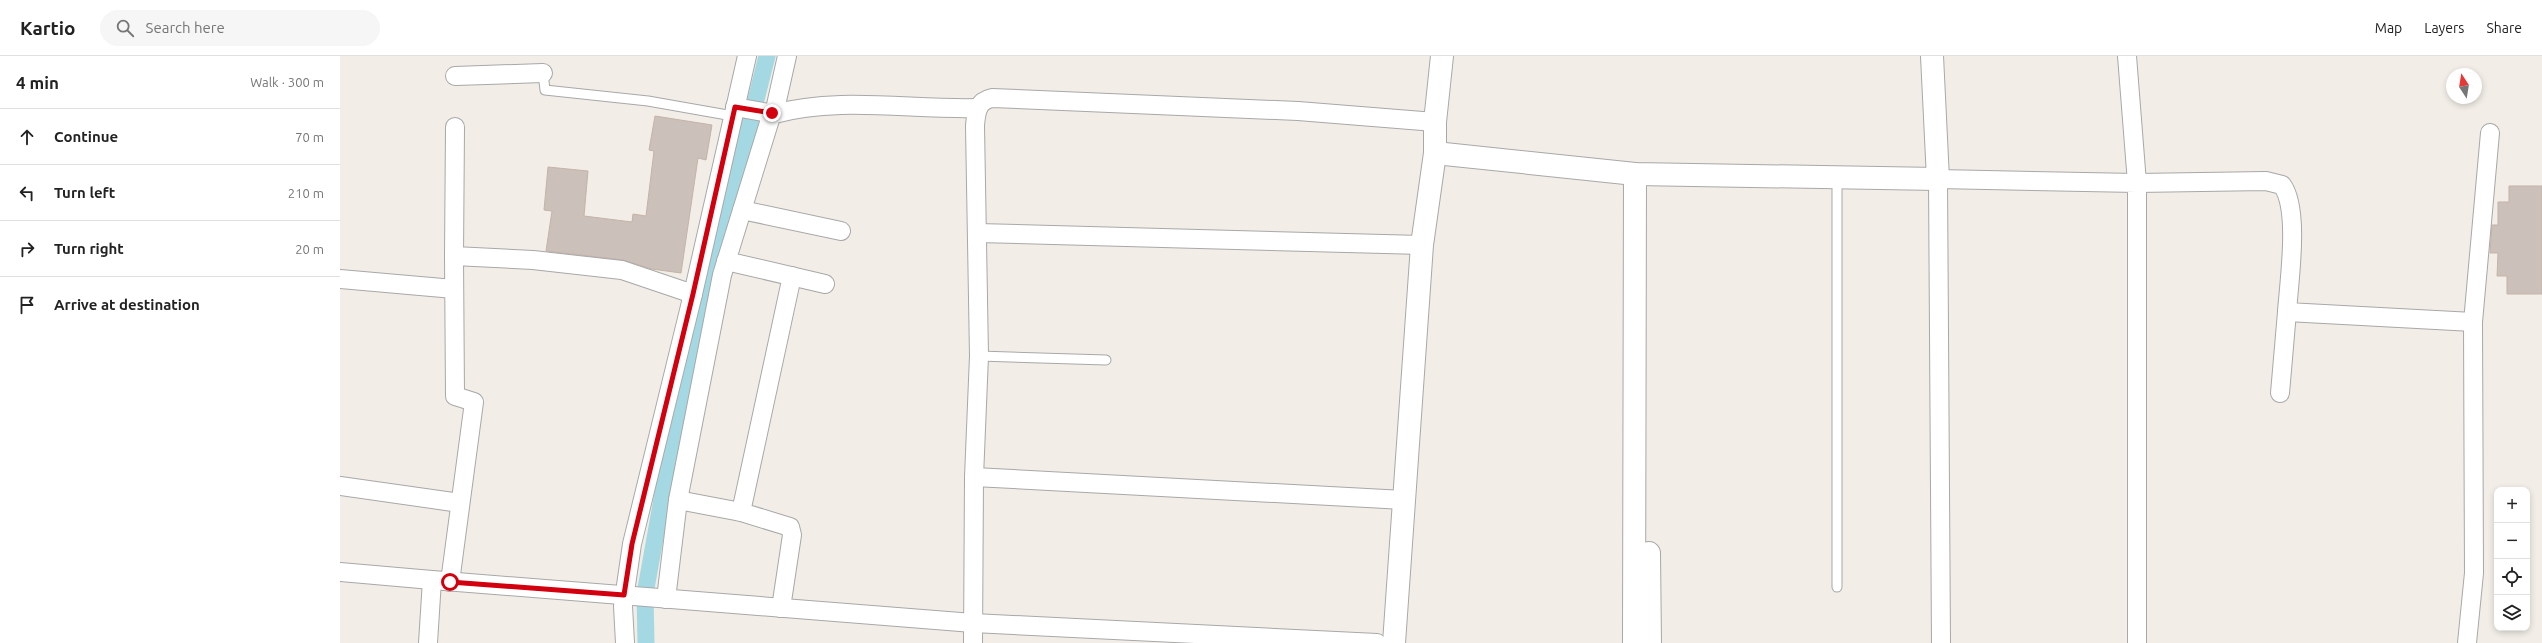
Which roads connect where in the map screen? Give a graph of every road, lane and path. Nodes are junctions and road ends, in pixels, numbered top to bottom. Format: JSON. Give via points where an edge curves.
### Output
{"nodes":[{"id":1,"x":747,"y":56,"type":"edge"},
{"id":2,"x":787,"y":56,"type":"edge"},
{"id":3,"x":1442,"y":56,"type":"edge"},
{"id":4,"x":1932,"y":56,"type":"edge"},
{"id":5,"x":2127,"y":56,"type":"edge"},
{"id":6,"x":543,"y":73,"type":"joint"},
{"id":7,"x":455,"y":76,"type":"dead end"},
{"id":8,"x":978,"y":108,"type":"junction"},
{"id":9,"x":737,"y":111,"type":"junction"},
{"id":10,"x":770,"y":113,"type":"junction"},
{"id":11,"x":1435,"y":122,"type":"junction"},
{"id":12,"x":455,"y":127,"type":"dead end"},
{"id":13,"x":2490,"y":133,"type":"dead end"},
{"id":14,"x":1435,"y":153,"type":"junction"},
{"id":15,"x":1643,"y":174,"type":"junction"},
{"id":16,"x":1837,"y":177,"type":"junction"},
{"id":17,"x":1938,"y":179,"type":"junction"},
{"id":18,"x":2137,"y":183,"type":"junction"},
{"id":19,"x":742,"y":210,"type":"junction"},
{"id":20,"x":841,"y":231,"type":"dead end"},
{"id":21,"x":977,"y":233,"type":"junction"},
{"id":22,"x":1422,"y":245,"type":"junction"},
{"id":23,"x":454,"y":256,"type":"junction"},
{"id":24,"x":726,"y":261,"type":"junction"},
{"id":25,"x":792,"y":276,"type":"junction"},
{"id":26,"x":340,"y":279,"type":"edge"},
{"id":27,"x":825,"y":284,"type":"dead end"},
{"id":28,"x":454,"y":289,"type":"junction"},
{"id":29,"x":693,"y":294,"type":"junction"},
{"id":30,"x":2287,"y":312,"type":"junction"},
{"id":31,"x":2473,"y":322,"type":"junction"},
{"id":32,"x":979,"y":356,"type":"junction"},
{"id":33,"x":1106,"y":360,"type":"dead end"},
{"id":34,"x":2280,"y":393,"type":"dead end"},
{"id":35,"x":1641,"y":408,"type":"junction"},
{"id":36,"x":974,"y":477,"type":"junction"},
{"id":37,"x":340,"y":486,"type":"edge"},
{"id":38,"x":678,"y":500,"type":"junction"},
{"id":39,"x":1404,"y":500,"type":"junction"},
{"id":40,"x":460,"y":503,"type":"junction"},
{"id":41,"x":741,"y":512,"type":"junction"},
{"id":42,"x":340,"y":572,"type":"edge"},
{"id":43,"x":432,"y":580,"type":"junction"},
{"id":44,"x":450,"y":582,"type":"junction"},
{"id":45,"x":1838,"y":587,"type":"dead end"},
{"id":46,"x":628,"y":596,"type":"junction"},
{"id":47,"x":662,"y":599,"type":"junction"},
{"id":48,"x":781,"y":608,"type":"junction"},
{"id":49,"x":973,"y":622,"type":"junction"},
{"id":50,"x":428,"y":643,"type":"edge"},
{"id":51,"x":626,"y":643,"type":"edge"},
{"id":52,"x":973,"y":643,"type":"edge"},
{"id":53,"x":1376,"y":643,"type":"edge"},
{"id":54,"x":1394,"y":643,"type":"edge"},
{"id":55,"x":1634,"y":643,"type":"edge"},
{"id":56,"x":1650,"y":643,"type":"edge"},
{"id":57,"x":1941,"y":643,"type":"edge"},
{"id":58,"x":2137,"y":643,"type":"edge"},
{"id":59,"x":2467,"y":643,"type":"edge"}],
"edges":[{"from":1,"to":9,"type":"street"},
{"from":2,"to":10,"type":"street"},
{"from":3,"to":11,"type":"street"},
{"from":4,"to":17,"type":"street"},
{"from":5,"to":18,"type":"street"},
{"from":6,"to":7,"type":"street"},
{"from":6,"to":9,"type":"lane","via":[[545,90]]},
{"from":8,"to":10,"type":"street","via":[[834,106],[794,108]]},
{"from":8,"to":11,"type":"street","via":[[984,100],[992,98],[1298,111]]},
{"from":8,"to":21,"type":"street","via":[[975,126]]},
{"from":9,"to":10,"type":"street"},
{"from":9,"to":29,"type":"street"},
{"from":10,"to":19,"type":"street"},
{"from":11,"to":14,"type":"street"},
{"from":12,"to":23,"type":"street"},
{"from":13,"to":31,"type":"street"},
{"from":14,"to":15,"type":"street"},
{"from":14,"to":22,"type":"street"},
{"from":15,"to":16,"type":"street"},
{"from":15,"to":35,"type":"street","via":[[1648,248]]},
{"from":16,"to":17,"type":"street"},
{"from":16,"to":45,"type":"lane"},
{"from":17,"to":18,"type":"street"},
{"from":17,"to":57,"type":"street"},
{"from":18,"to":30,"type":"street","via":[[2266,181],[2282,185],[2288,193],[2292,222]]},
{"from":18,"to":58,"type":"street"},
{"from":19,"to":20,"type":"street"},
{"from":19,"to":24,"type":"street"},
{"from":21,"to":22,"type":"street"},
{"from":21,"to":32,"type":"street"},
{"from":22,"to":39,"type":"street"},
{"from":23,"to":28,"type":"street"},
{"from":23,"to":29,"type":"street","via":[[533,260],[622,270]]},
{"from":24,"to":25,"type":"street"},
{"from":24,"to":38,"type":"street","via":[[704,358]]},
{"from":25,"to":27,"type":"street"},
{"from":25,"to":41,"type":"street"},
{"from":26,"to":28,"type":"street"},
{"from":28,"to":40,"type":"street","via":[[455,396],[474,402]]},
{"from":29,"to":46,"type":"street","via":[[632,544]]},
{"from":30,"to":31,"type":"street"},
{"from":30,"to":34,"type":"street"},
{"from":31,"to":59,"type":"street","via":[[2474,573]]},
{"from":32,"to":33,"type":"lane"},
{"from":32,"to":36,"type":"street"},
{"from":35,"to":55,"type":"street"},
{"from":35,"to":56,"type":"street"},
{"from":36,"to":39,"type":"street"},
{"from":36,"to":49,"type":"street"},
{"from":37,"to":40,"type":"street"},
{"from":38,"to":41,"type":"street"},
{"from":38,"to":47,"type":"street"},
{"from":39,"to":54,"type":"street"},
{"from":40,"to":44,"type":"street"},
{"from":41,"to":48,"type":"street","via":[[786,525],[792,530]]},
{"from":42,"to":43,"type":"street"},
{"from":43,"to":44,"type":"street"},
{"from":43,"to":50,"type":"street"},
{"from":44,"to":46,"type":"street"},
{"from":46,"to":47,"type":"street"},
{"from":46,"to":51,"type":"street","via":[[623,606]]},
{"from":47,"to":48,"type":"street"},
{"from":48,"to":49,"type":"street"},
{"from":49,"to":52,"type":"street"},
{"from":49,"to":53,"type":"street"}]}
